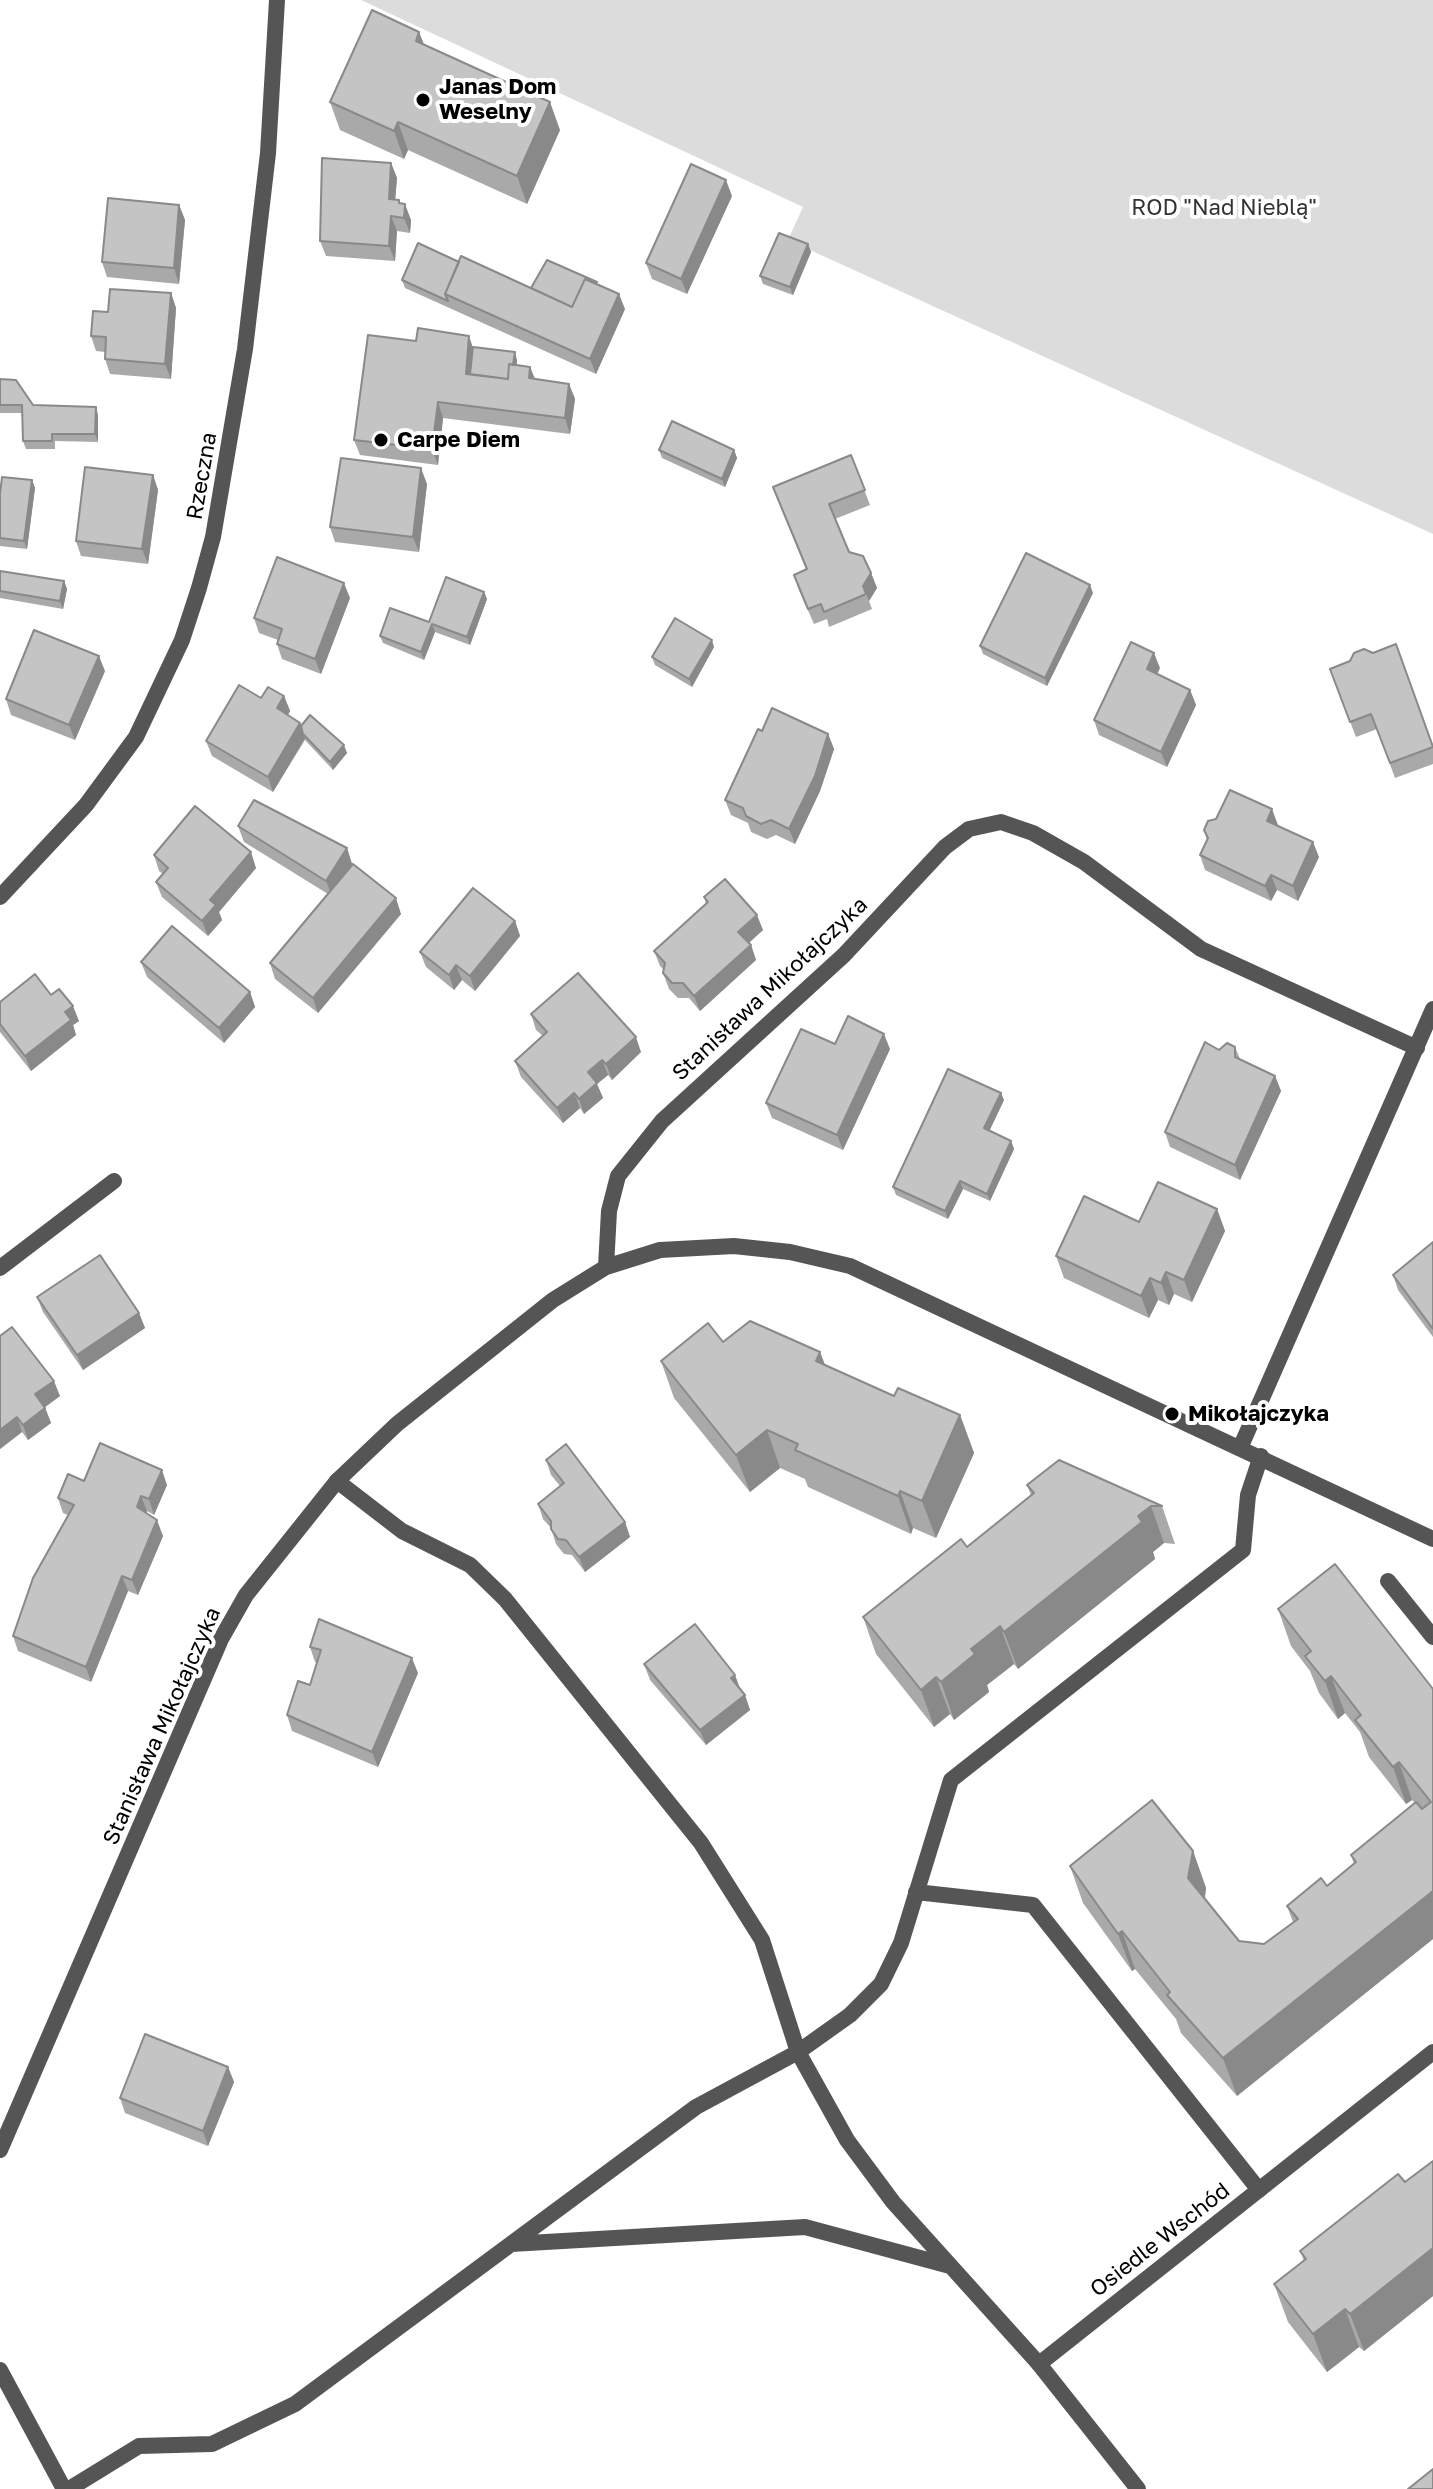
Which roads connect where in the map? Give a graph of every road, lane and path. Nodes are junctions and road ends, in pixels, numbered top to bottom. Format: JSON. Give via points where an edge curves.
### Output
{"nodes":[{"id":1,"x":277,"y":0,"type":"edge"},
{"id":2,"x":0,"y":897,"type":"edge"},
{"id":3,"x":1433,"y":1009,"type":"edge"},
{"id":4,"x":1417,"y":1048,"type":"junction"},
{"id":5,"x":114,"y":1181,"type":"dead end"},
{"id":6,"x":606,"y":1267,"type":"junction"},
{"id":7,"x":0,"y":1268,"type":"edge"},
{"id":8,"x":1241,"y":1446,"type":"junction"},
{"id":9,"x":1261,"y":1456,"type":"junction"},
{"id":10,"x":337,"y":1481,"type":"junction"},
{"id":11,"x":1433,"y":1539,"type":"edge"},
{"id":12,"x":1388,"y":1581,"type":"dead end"},
{"id":13,"x":1433,"y":1637,"type":"edge"},
{"id":14,"x":916,"y":1892,"type":"junction"},
{"id":15,"x":798,"y":2052,"type":"junction"},
{"id":16,"x":1433,"y":2052,"type":"edge"},
{"id":17,"x":0,"y":2150,"type":"edge"},
{"id":18,"x":1259,"y":2190,"type":"junction"},
{"id":19,"x":509,"y":2244,"type":"junction"},
{"id":20,"x":950,"y":2266,"type":"junction"},
{"id":21,"x":1039,"y":2364,"type":"junction"},
{"id":22,"x":0,"y":2370,"type":"edge"},
{"id":23,"x":66,"y":2489,"type":"edge"},
{"id":24,"x":1138,"y":2489,"type":"edge"}],
"edges":[{"from":1,"to":2,"type":"street","name":"Rzeczna","via":[[268,153],[245,349],[213,537],[199,588],[177,654],[136,737],[86,805]]},
{"from":3,"to":4,"type":"street"},
{"from":4,"to":6,"type":"street","name":"Stanisława Mikołajczyka","via":[[1201,949],[1084,862],[1033,833],[1001,822],[969,829],[945,847],[844,955],[662,1121],[618,1176],[609,1211]]},
{"from":4,"to":8,"type":"street"},
{"from":5,"to":7,"type":"street"},
{"from":6,"to":8,"type":"street","name":"Stanisława Mikołajczyka","via":[[660,1250],[734,1246],[850,1266]]},
{"from":6,"to":10,"type":"street","name":"Stanisława Mikołajczyka","via":[[553,1300],[419,1406]]},
{"from":8,"to":9,"type":"street","name":"Stanisława Mikołajczyka"},
{"from":9,"to":11,"type":"street","name":"Stanisława Mikołajczyka"},
{"from":9,"to":14,"type":"street","via":[[1248,1495],[1243,1550],[951,1780]]},
{"from":10,"to":15,"type":"street","via":[[402,1531],[470,1565],[515,1611],[701,1843],[762,1940]]},
{"from":10,"to":17,"type":"street","name":"Stanisława Mikołajczyka","via":[[246,1595],[221,1639]]},
{"from":12,"to":13,"type":"street"},
{"from":14,"to":15,"type":"street","via":[[901,1943],[881,1984],[850,2015]]},
{"from":14,"to":18,"type":"street","via":[[1033,1905]]},
{"from":15,"to":19,"type":"street","via":[[696,2107]]},
{"from":15,"to":20,"type":"street","via":[[847,2140]]},
{"from":16,"to":18,"type":"street","name":"Osiedle Wschód"},
{"from":18,"to":21,"type":"street","name":"Osiedle Wschód"},
{"from":19,"to":20,"type":"street","via":[[805,2227]]},
{"from":19,"to":23,"type":"street","via":[[295,2404],[212,2444],[139,2446]]},
{"from":20,"to":21,"type":"street"},
{"from":21,"to":24,"type":"street"},
{"from":22,"to":23,"type":"street"}]}
